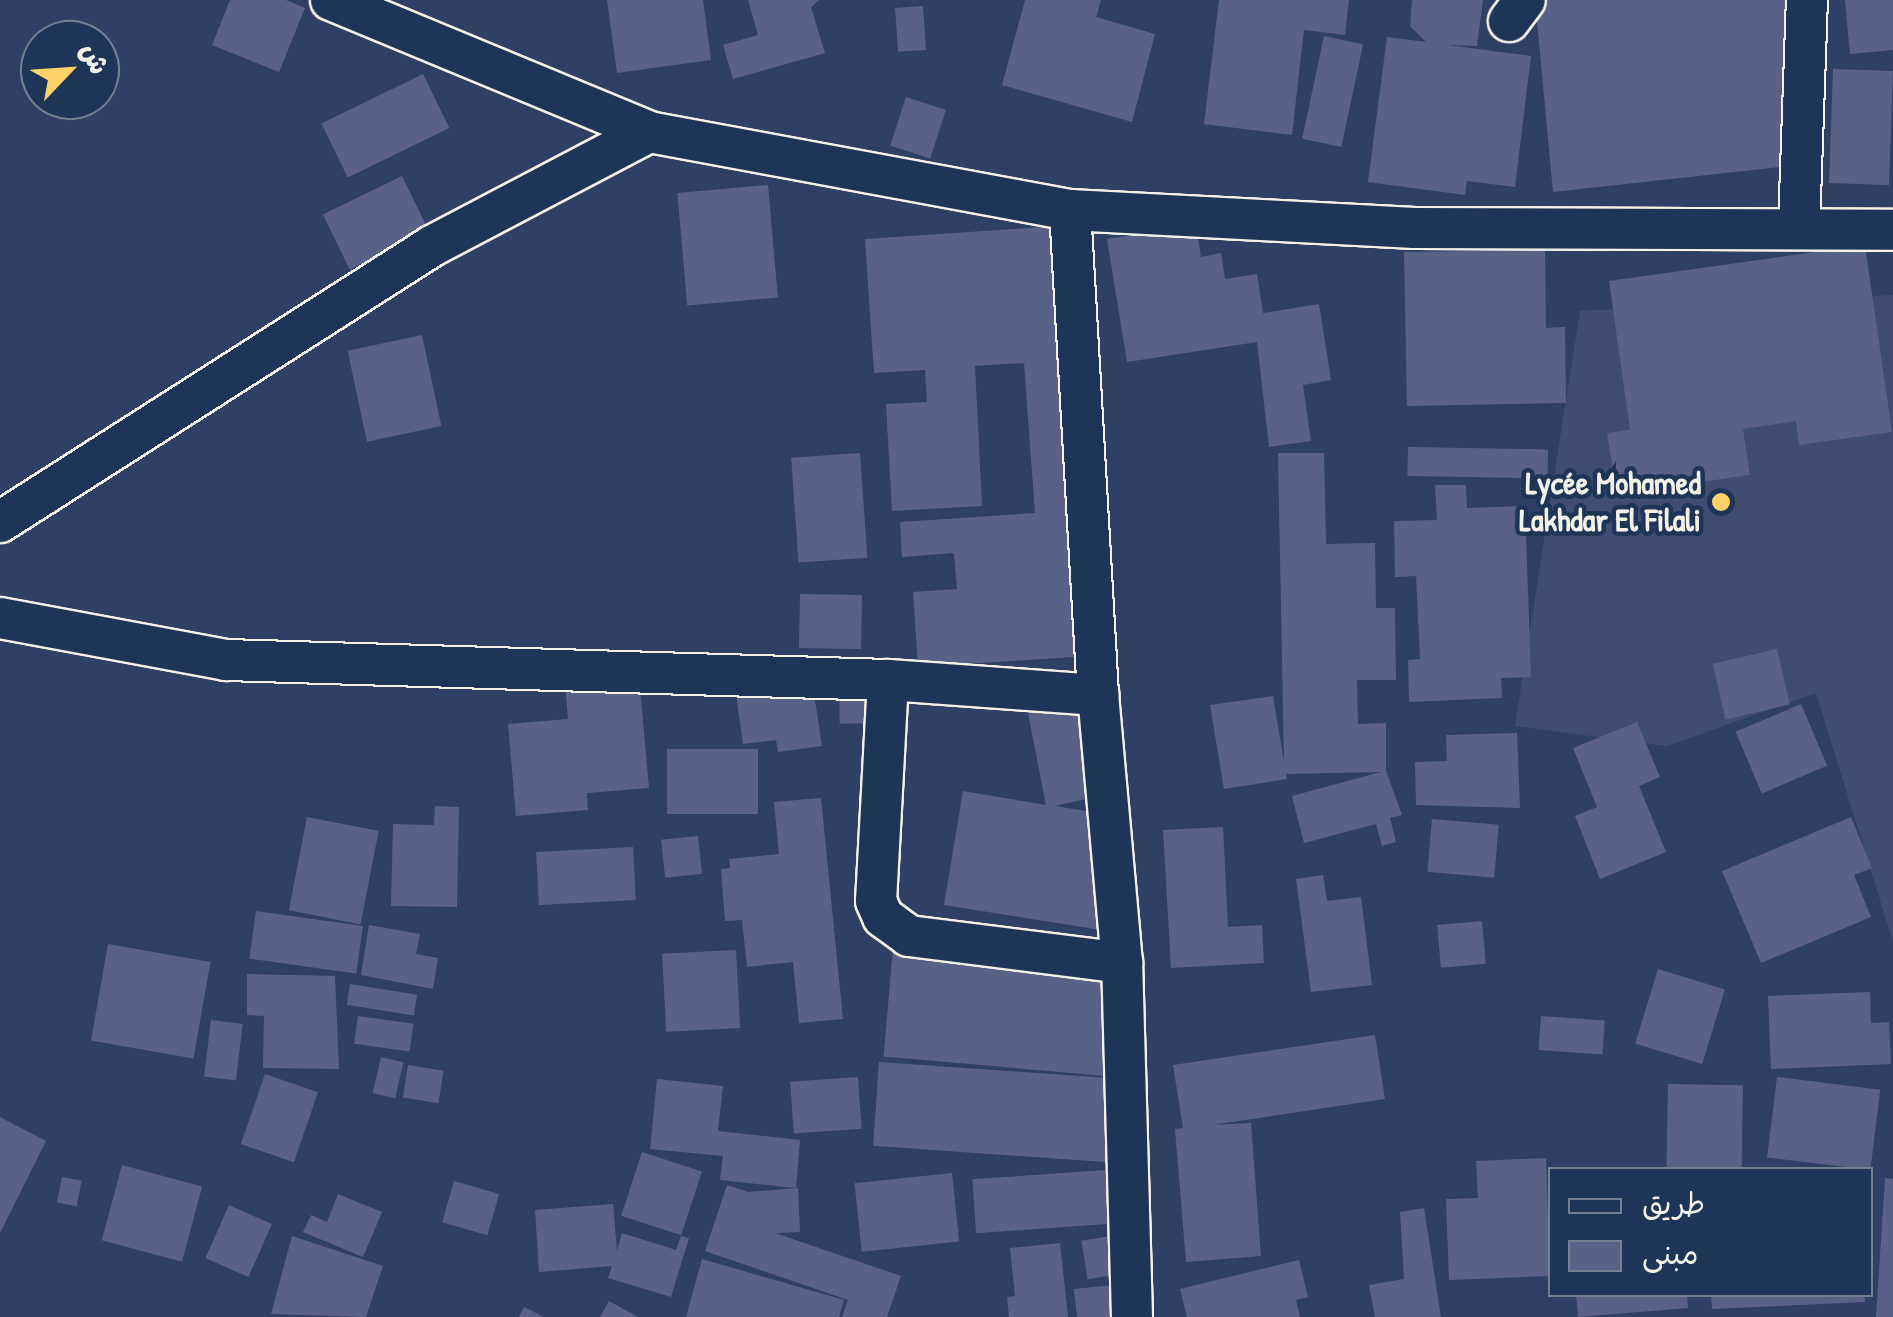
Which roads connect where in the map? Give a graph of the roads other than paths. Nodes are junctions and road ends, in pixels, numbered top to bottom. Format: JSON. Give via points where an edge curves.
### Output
{"nodes":[{"id":1,"x":332,"y":0,"type":"edge"},
{"id":2,"x":1807,"y":0,"type":"edge"},
{"id":3,"x":649,"y":132,"type":"junction"},
{"id":4,"x":1070,"y":210,"type":"junction"},
{"id":5,"x":1799,"y":227,"type":"junction"},
{"id":6,"x":1893,"y":230,"type":"edge"},
{"id":7,"x":0,"y":522,"type":"edge"},
{"id":8,"x":0,"y":618,"type":"edge"},
{"id":9,"x":888,"y":680,"type":"junction"},
{"id":10,"x":1098,"y":695,"type":"junction"},
{"id":11,"x":1122,"y":963,"type":"junction"},
{"id":12,"x":1132,"y":1317,"type":"edge"}],
"edges":[{"from":1,"to":3,"type":"street"},
{"from":2,"to":5,"type":"street"},
{"from":3,"to":4,"type":"street"},
{"from":3,"to":7,"type":"street","via":[[432,246]]},
{"from":4,"to":5,"type":"street","via":[[1415,228]]},
{"from":4,"to":10,"type":"street"},
{"from":5,"to":6,"type":"street"},
{"from":8,"to":9,"type":"street","via":[[226,660]]},
{"from":9,"to":10,"type":"street"},
{"from":9,"to":11,"type":"street","via":[[876,901],[883,917],[909,936]]},
{"from":10,"to":11,"type":"street"},
{"from":11,"to":12,"type":"street"}]}
